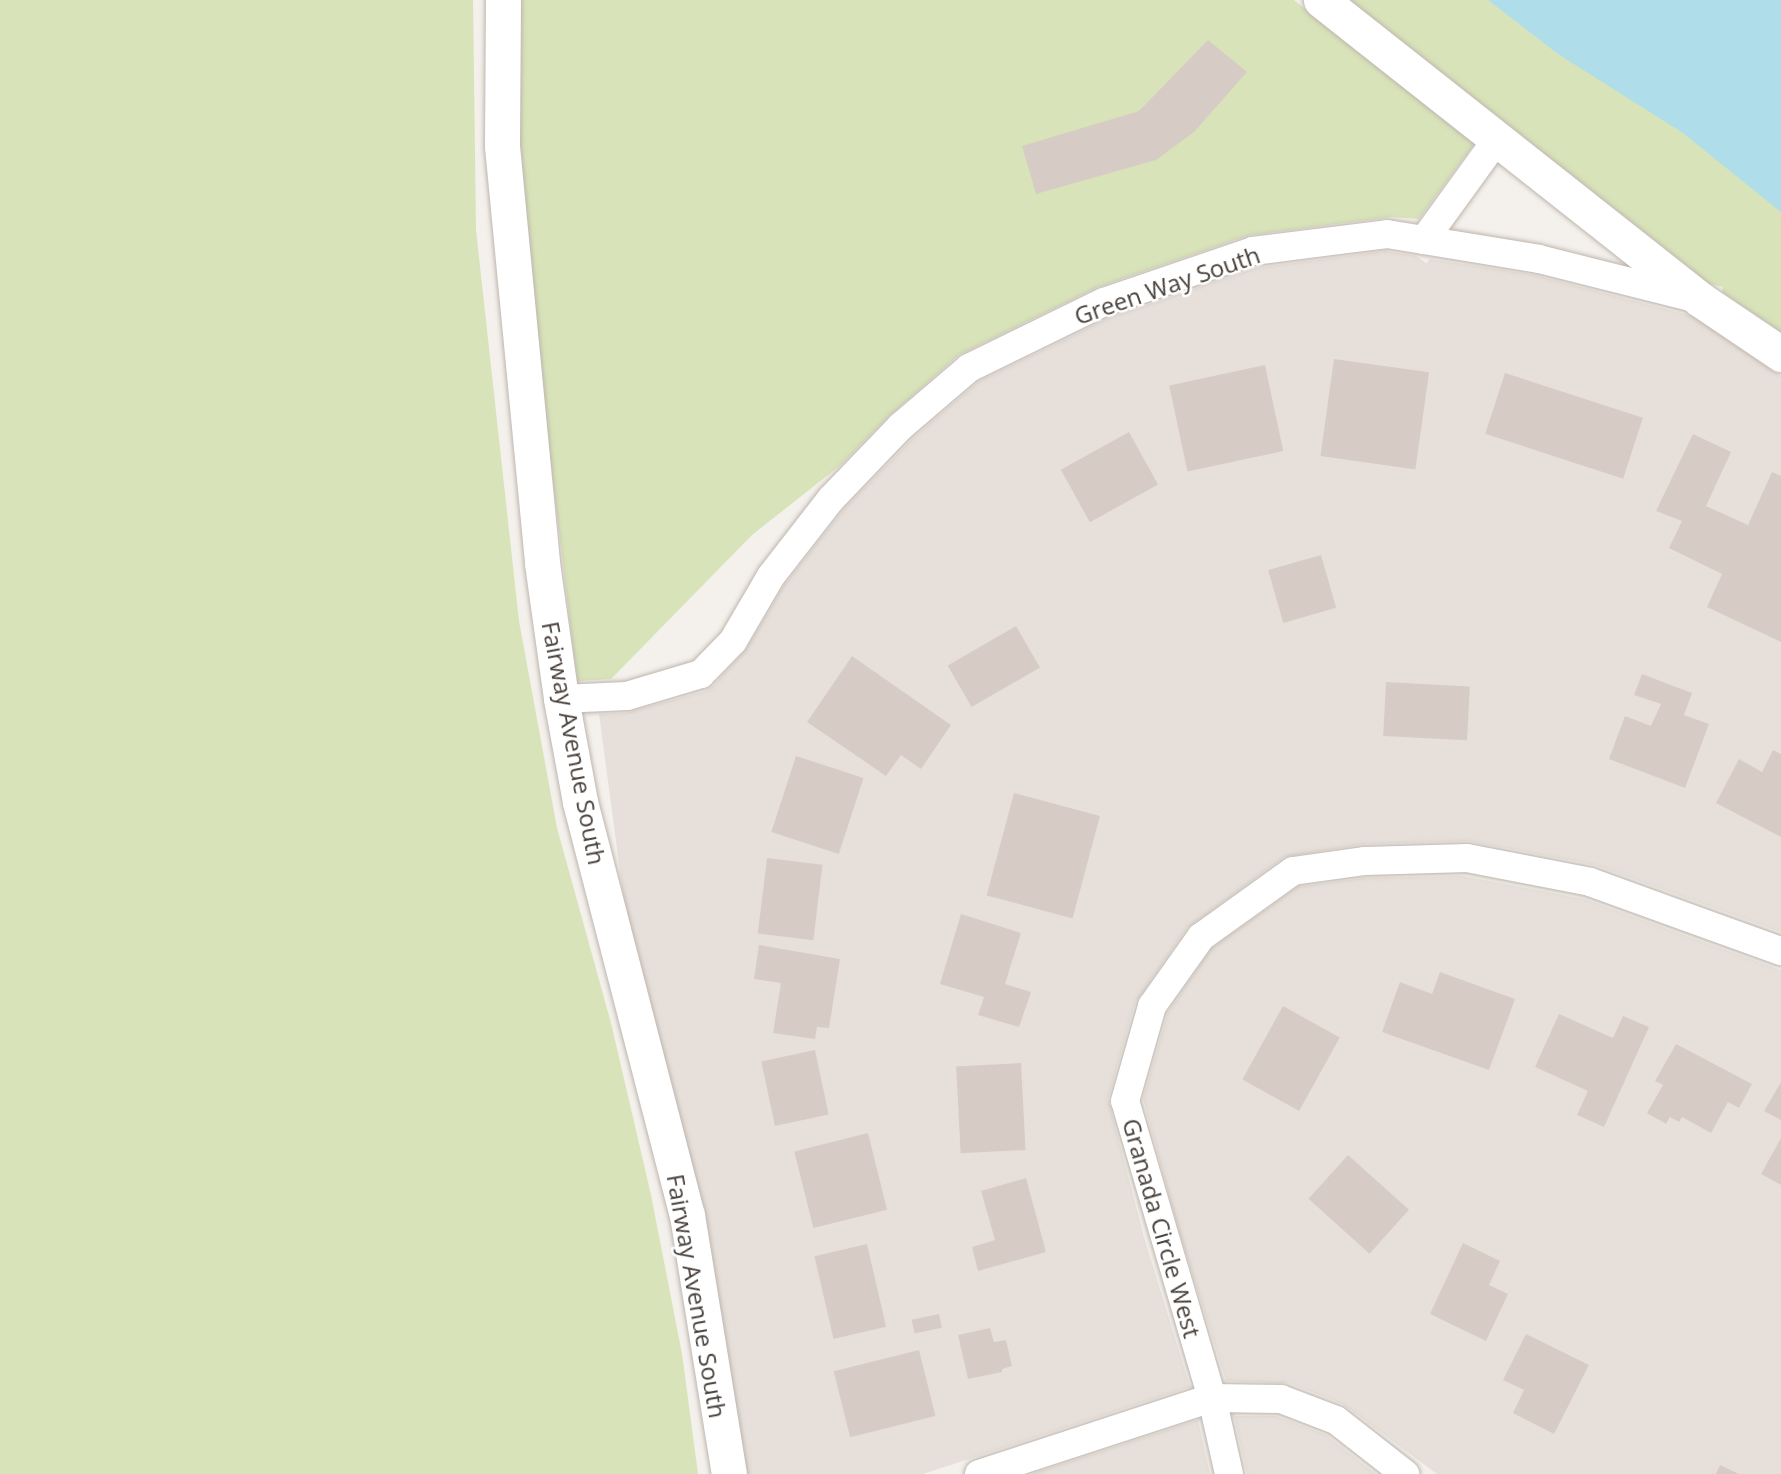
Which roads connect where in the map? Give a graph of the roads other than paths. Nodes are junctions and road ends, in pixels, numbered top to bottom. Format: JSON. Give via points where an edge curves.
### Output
{"nodes":[{"id":1,"x":503,"y":0,"type":"edge"},
{"id":2,"x":1321,"y":0,"type":"edge"},
{"id":3,"x":1497,"y":139,"type":"junction"},
{"id":4,"x":1424,"y":240,"type":"junction"},
{"id":5,"x":1701,"y":300,"type":"junction"},
{"id":6,"x":1781,"y":355,"type":"edge"},
{"id":7,"x":561,"y":699,"type":"junction"},
{"id":8,"x":1781,"y":951,"type":"edge"},
{"id":9,"x":1212,"y":1398,"type":"junction"},
{"id":10,"x":729,"y":1474,"type":"edge"},
{"id":11,"x":978,"y":1474,"type":"edge"},
{"id":12,"x":1229,"y":1474,"type":"edge"},
{"id":13,"x":1405,"y":1474,"type":"edge"}],
"edges":[{"from":1,"to":7,"type":"street","name":"Fairway Avenue South","via":[[502,146],[542,563]]},
{"from":2,"to":3,"type":"street","name":"Green Way South"},
{"from":3,"to":4,"type":"street"},
{"from":3,"to":5,"type":"street","name":"Green Way South"},
{"from":4,"to":5,"type":"street","name":"Green Way South","via":[[1539,258]]},
{"from":4,"to":7,"type":"street","name":"Green Way South","via":[[1387,234],[1254,251],[1104,302],[969,368],[901,427],[831,499],[771,576],[733,641],[702,674],[627,696]]},
{"from":5,"to":6,"type":"street","name":"Green Way South"},
{"from":7,"to":10,"type":"street","name":"Fairway Avenue South","via":[[580,802],[687,1215]]},
{"from":8,"to":9,"type":"street","name":"Granada Circle West","via":[[1590,882],[1467,859],[1365,860],[1293,871],[1200,937],[1152,1006],[1125,1101]]},
{"from":9,"to":11,"type":"street"},
{"from":9,"to":12,"type":"street","name":"Granada Circle West"},
{"from":9,"to":13,"type":"street","via":[[1281,1399],[1336,1420]]}]}
